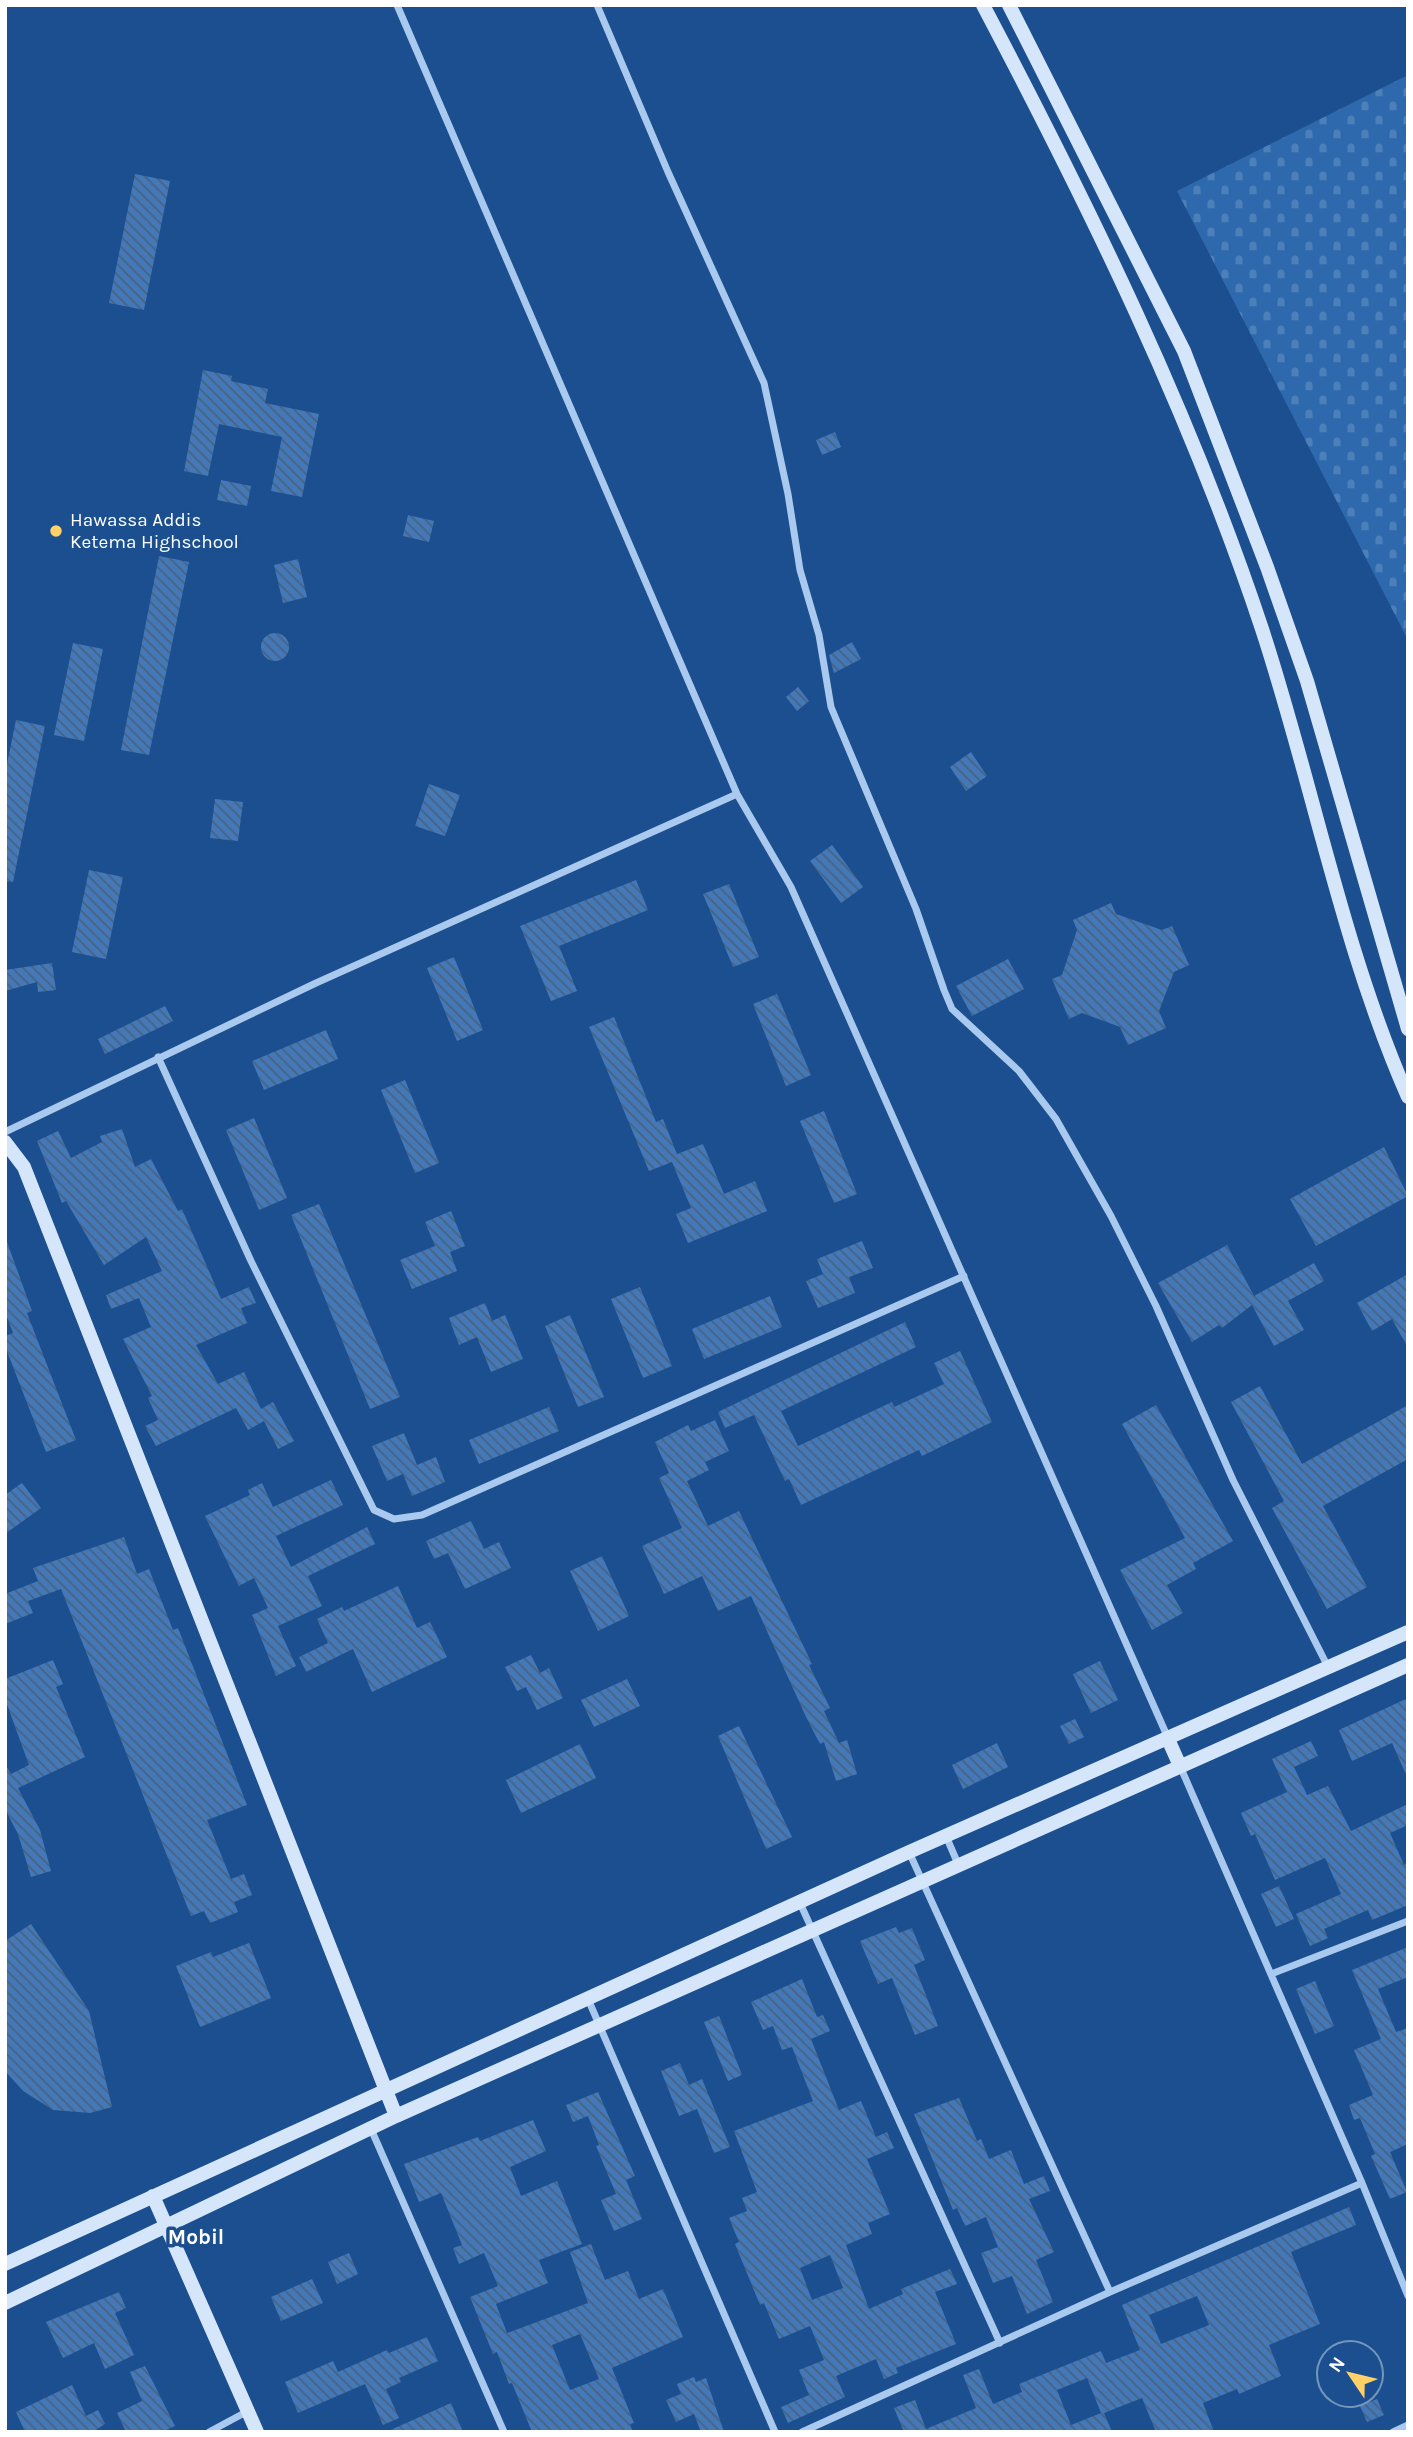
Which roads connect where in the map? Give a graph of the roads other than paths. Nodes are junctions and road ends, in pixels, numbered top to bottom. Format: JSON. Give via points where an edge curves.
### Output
{"nodes":[{"id":1,"x":397,"y":5,"type":"edge"},
{"id":2,"x":597,"y":5,"type":"edge"},
{"id":3,"x":983,"y":5,"type":"edge"},
{"id":4,"x":1009,"y":5,"type":"edge"},
{"id":5,"x":737,"y":794,"type":"junction"},
{"id":6,"x":1408,"y":1030,"type":"edge"},
{"id":7,"x":158,"y":1056,"type":"junction"},
{"id":8,"x":1408,"y":1097,"type":"edge"},
{"id":9,"x":5,"y":1132,"type":"edge"},
{"id":10,"x":5,"y":1142,"type":"edge"},
{"id":11,"x":964,"y":1276,"type":"junction"},
{"id":12,"x":1408,"y":1632,"type":"edge"},
{"id":13,"x":1408,"y":1665,"type":"edge"},
{"id":14,"x":1328,"y":1667,"type":"junction"},
{"id":15,"x":1168,"y":1739,"type":"junction"},
{"id":16,"x":1180,"y":1766,"type":"junction"},
{"id":17,"x":946,"y":1835,"type":"junction"},
{"id":18,"x":909,"y":1852,"type":"junction"},
{"id":19,"x":958,"y":1864,"type":"junction"},
{"id":20,"x":922,"y":1880,"type":"junction"},
{"id":21,"x":800,"y":1903,"type":"junction"},
{"id":22,"x":1408,"y":1922,"type":"edge"},
{"id":23,"x":812,"y":1931,"type":"junction"},
{"id":24,"x":1271,"y":1974,"type":"junction"},
{"id":25,"x":588,"y":1998,"type":"junction"},
{"id":26,"x":599,"y":2024,"type":"junction"},
{"id":27,"x":385,"y":2090,"type":"junction"},
{"id":28,"x":396,"y":2116,"type":"junction"},
{"id":29,"x":371,"y":2129,"type":"junction"},
{"id":30,"x":1362,"y":2183,"type":"junction"},
{"id":31,"x":153,"y":2196,"type":"junction"},
{"id":32,"x":167,"y":2228,"type":"junction"},
{"id":33,"x":5,"y":2264,"type":"edge"},
{"id":34,"x":1110,"y":2292,"type":"junction"},
{"id":35,"x":1408,"y":2296,"type":"edge"},
{"id":36,"x":5,"y":2303,"type":"edge"},
{"id":37,"x":1000,"y":2343,"type":"junction"},
{"id":38,"x":248,"y":2411,"type":"junction"},
{"id":39,"x":1408,"y":2425,"type":"edge"},
{"id":40,"x":209,"y":2432,"type":"edge"},
{"id":41,"x":257,"y":2432,"type":"edge"},
{"id":42,"x":504,"y":2432,"type":"edge"},
{"id":43,"x":775,"y":2432,"type":"edge"},
{"id":44,"x":802,"y":2432,"type":"edge"},
{"id":45,"x":1393,"y":2432,"type":"edge"}],
"edges":[{"from":1,"to":5,"type":"street"},
{"from":2,"to":14,"type":"street","via":[[764,383],[800,570],[820,635],[831,707],[916,909],[952,1009],[1019,1071],[1056,1119],[1156,1306],[1233,1480]]},
{"from":3,"to":8,"type":"street","via":[[1076,182],[1166,374],[1221,512],[1263,631],[1377,1020]]},
{"from":4,"to":6,"type":"street","via":[[1184,351],[1307,681]]},
{"from":5,"to":7,"type":"street"},
{"from":5,"to":11,"type":"street","via":[[791,887]]},
{"from":7,"to":9,"type":"street"},
{"from":7,"to":11,"type":"street","via":[[251,1261],[374,1510],[394,1519],[422,1515]]},
{"from":10,"to":27,"type":"street","via":[[24,1167]]},
{"from":11,"to":15,"type":"street"},
{"from":12,"to":14,"type":"street"},
{"from":13,"to":16,"type":"street"},
{"from":14,"to":15,"type":"street"},
{"from":15,"to":16,"type":"street"},
{"from":15,"to":17,"type":"street"},
{"from":16,"to":19,"type":"street"},
{"from":16,"to":24,"type":"street"},
{"from":17,"to":18,"type":"street"},
{"from":17,"to":19,"type":"street"},
{"from":18,"to":20,"type":"street"},
{"from":18,"to":21,"type":"street"},
{"from":19,"to":20,"type":"street"},
{"from":20,"to":23,"type":"street"},
{"from":20,"to":34,"type":"street"},
{"from":21,"to":23,"type":"street"},
{"from":21,"to":25,"type":"street"},
{"from":22,"to":24,"type":"street"},
{"from":23,"to":26,"type":"street"},
{"from":23,"to":37,"type":"street"},
{"from":24,"to":30,"type":"street"},
{"from":25,"to":26,"type":"street"},
{"from":25,"to":27,"type":"street"},
{"from":26,"to":28,"type":"street"},
{"from":26,"to":43,"type":"street"},
{"from":27,"to":28,"type":"street"},
{"from":27,"to":31,"type":"street"},
{"from":28,"to":29,"type":"street"},
{"from":29,"to":32,"type":"street"},
{"from":29,"to":42,"type":"street"},
{"from":30,"to":34,"type":"street"},
{"from":30,"to":35,"type":"street"},
{"from":31,"to":32,"type":"street"},
{"from":31,"to":33,"type":"street"},
{"from":32,"to":36,"type":"street"},
{"from":32,"to":38,"type":"street"},
{"from":34,"to":37,"type":"street"},
{"from":37,"to":44,"type":"street"},
{"from":38,"to":40,"type":"street"},
{"from":38,"to":41,"type":"street"},
{"from":39,"to":45,"type":"street"}]}
